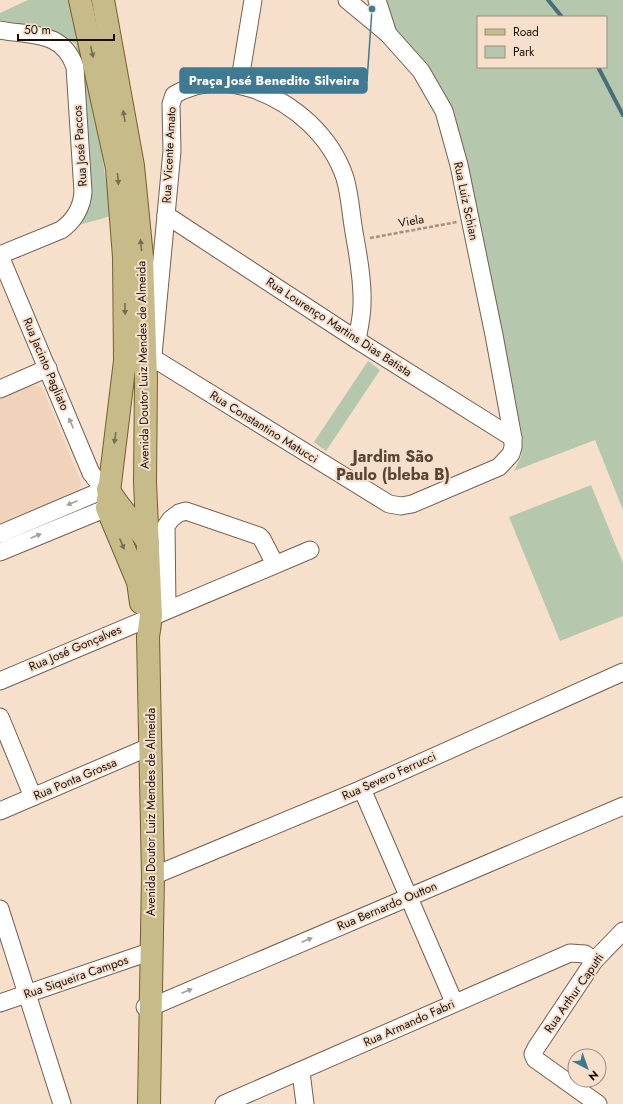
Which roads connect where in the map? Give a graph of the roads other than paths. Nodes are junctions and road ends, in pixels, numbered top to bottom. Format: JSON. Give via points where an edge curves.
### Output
{"nodes":[{"id":1,"x":80,"y":0,"type":"edge"},
{"id":2,"x":103,"y":0,"type":"edge"},
{"id":3,"x":253,"y":0,"type":"edge"},
{"id":4,"x":347,"y":0,"type":"edge"},
{"id":5,"x":377,"y":0,"type":"edge"},
{"id":6,"x":0,"y":30,"type":"edge"},
{"id":7,"x":388,"y":34,"type":"junction"},
{"id":8,"x":239,"y":85,"type":"junction"},
{"id":9,"x":166,"y":215,"type":"junction"},
{"id":10,"x":0,"y":256,"type":"edge"},
{"id":11,"x":150,"y":329,"type":"junction"},
{"id":12,"x":357,"y":340,"type":"junction"},
{"id":13,"x":150,"y":367,"type":"junction"},
{"id":14,"x":48,"y":368,"type":"junction"},
{"id":15,"x":0,"y":389,"type":"edge"},
{"id":16,"x":513,"y":438,"type":"junction"},
{"id":17,"x":145,"y":482,"type":"junction"},
{"id":18,"x":107,"y":488,"type":"junction"},
{"id":19,"x":0,"y":534,"type":"edge"},
{"id":20,"x":148,"y":542,"type":"junction"},
{"id":21,"x":310,"y":550,"type":"dead end"},
{"id":22,"x":0,"y":552,"type":"edge"},
{"id":23,"x":275,"y":564,"type":"junction"},
{"id":24,"x":152,"y":620,"type":"junction"},
{"id":25,"x":623,"y":672,"type":"edge"},
{"id":26,"x":0,"y":681,"type":"edge"},
{"id":27,"x":0,"y":716,"type":"edge"},
{"id":28,"x":149,"y":747,"type":"junction"},
{"id":29,"x":362,"y":789,"type":"junction"},
{"id":30,"x":33,"y":797,"type":"junction"},
{"id":31,"x":623,"y":806,"type":"edge"},
{"id":32,"x":0,"y":810,"type":"edge"},
{"id":33,"x":153,"y":876,"type":"junction"},
{"id":34,"x":408,"y":897,"type":"junction"},
{"id":35,"x":0,"y":909,"type":"edge"},
{"id":36,"x":623,"y":931,"type":"edge"},
{"id":37,"x":152,"y":951,"type":"junction"},
{"id":38,"x":594,"y":961,"type":"junction"},
{"id":39,"x":27,"y":994,"type":"junction"},
{"id":40,"x":149,"y":1001,"type":"junction"},
{"id":41,"x":454,"y":1002,"type":"junction"},
{"id":42,"x":0,"y":1003,"type":"edge"},
{"id":43,"x":301,"y":1072,"type":"junction"},
{"id":44,"x":62,"y":1104,"type":"edge"},
{"id":45,"x":134,"y":1104,"type":"edge"},
{"id":46,"x":149,"y":1104,"type":"edge"},
{"id":47,"x":224,"y":1104,"type":"edge"},
{"id":48,"x":305,"y":1104,"type":"edge"},
{"id":49,"x":598,"y":1104,"type":"edge"}],
"edges":[{"from":1,"to":18,"type":"main road","name":"Avenida Doutor Luiz Mendes de Almeida","one_way":true,"via":[[117,168],[124,257],[126,361]]},
{"from":11,"to":2,"type":"main road","name":"Avenida Doutor Luiz Mendes de Almeida","one_way":true,"via":[[133,166]]},
{"from":3,"to":8,"type":"street"},
{"from":4,"to":7,"type":"street","name":"Rua Luiz Schian"},
{"from":5,"to":7,"type":"street"},
{"from":6,"to":10,"type":"street","name":"Rua José Paccos","via":[[49,38],[59,42],[67,50],[74,67],[82,198],[72,220],[61,230]]},
{"from":7,"to":16,"type":"street","name":"Rua Luiz Schian","via":[[420,71],[444,111],[459,165]]},
{"from":8,"to":9,"type":"street","name":"Rua Vicente Amato","via":[[200,84],[190,86],[174,95],[171,104],[172,151]]},
{"from":8,"to":12,"type":"street","name":"Rua Vicente Amato","via":[[264,93],[288,105],[309,122],[330,148],[345,179],[362,305]]},
{"from":9,"to":11,"type":"street","name":"Rua Vicente Amato"},
{"from":9,"to":12,"type":"street","name":"Rua Lourenço Martins Dias Batista"},
{"from":10,"to":14,"type":"street","name":"Rua Jacinto Pagliato"},
{"from":11,"to":13,"type":"main road","name":"Avenida Doutor Luiz Mendes de Almeida"},
{"from":12,"to":16,"type":"street","name":"Rua Lourenço Martins Dias Batista"},
{"from":13,"to":16,"type":"street","name":"Rua Constantino Matucci","via":[[389,504],[412,504],[499,467],[511,454]]},
{"from":13,"to":17,"type":"main road","name":"Avenida Doutor Luiz Mendes de Almeida"},
{"from":14,"to":15,"type":"street"},
{"from":18,"to":14,"type":"street","name":"Rua Jacinto Pagliato","one_way":true},
{"from":17,"to":18,"type":"main road","via":[[132,495]]},
{"from":17,"to":20,"type":"main road","name":"Avenida Doutor Luiz Mendes de Almeida"},
{"from":18,"to":19,"type":"street","one_way":true},
{"from":18,"to":20,"type":"main road"},
{"from":22,"to":18,"type":"street","one_way":true},
{"from":18,"to":24,"type":"main road","name":"Avenida Doutor Luiz Mendes de Almeida","one_way":true},
{"from":20,"to":24,"type":"main road","name":"Avenida Doutor Luiz Mendes de Almeida"},
{"from":21,"to":23,"type":"street","name":"Rua José Gonçalves"},
{"from":23,"to":24,"type":"street","name":"Rua José Gonçalves"},
{"from":23,"to":24,"type":"street","via":[[259,536],[186,511],[179,513],[166,526]]},
{"from":24,"to":26,"type":"street","name":"Rua José Gonçalves"},
{"from":24,"to":28,"type":"main road","name":"Avenida Doutor Luiz Mendes de Almeida"},
{"from":25,"to":29,"type":"street","name":"Rua Severo Ferrucci"},
{"from":27,"to":30,"type":"street"},
{"from":28,"to":30,"type":"street","name":"Rua Ponta Grossa"},
{"from":28,"to":33,"type":"main road","name":"Avenida Doutor Luiz Mendes de Almeida"},
{"from":29,"to":33,"type":"street","name":"Rua Severo Ferrucci"},
{"from":29,"to":34,"type":"street"},
{"from":30,"to":32,"type":"street","name":"Rua Ponta Grossa"},
{"from":31,"to":34,"type":"street","name":"Rua Bernardo Outton"},
{"from":33,"to":37,"type":"main road","name":"Avenida Doutor Luiz Mendes de Almeida"},
{"from":40,"to":34,"type":"street","name":"Rua Bernardo Outton","one_way":true},
{"from":34,"to":41,"type":"street"},
{"from":35,"to":39,"type":"street"},
{"from":36,"to":38,"type":"street","name":"Rua Arthur Caputti"},
{"from":37,"to":39,"type":"street","name":"Rua Siqueira Campos"},
{"from":37,"to":40,"type":"main road","name":"Avenida Doutor Luiz Mendes de Almeida"},
{"from":38,"to":41,"type":"street","name":"Rua Armando Fabri","via":[[586,954],[570,953]]},
{"from":38,"to":49,"type":"street","name":"Rua Arthur Caputti","via":[[534,1054],[535,1059]]},
{"from":39,"to":42,"type":"street","name":"Rua Siqueira Campos"},
{"from":39,"to":44,"type":"street"},
{"from":40,"to":45,"type":"main road","name":"Avenida Doutor Luiz Mendes de Almeida","via":[[144,1063]]},
{"from":40,"to":46,"type":"main road","name":"Avenida Doutor Luiz Mendes de Almeida"},
{"from":41,"to":43,"type":"street","name":"Rua Armando Fabri"},
{"from":43,"to":47,"type":"street","name":"Rua Armando Fabri"},
{"from":43,"to":48,"type":"street"}]}
